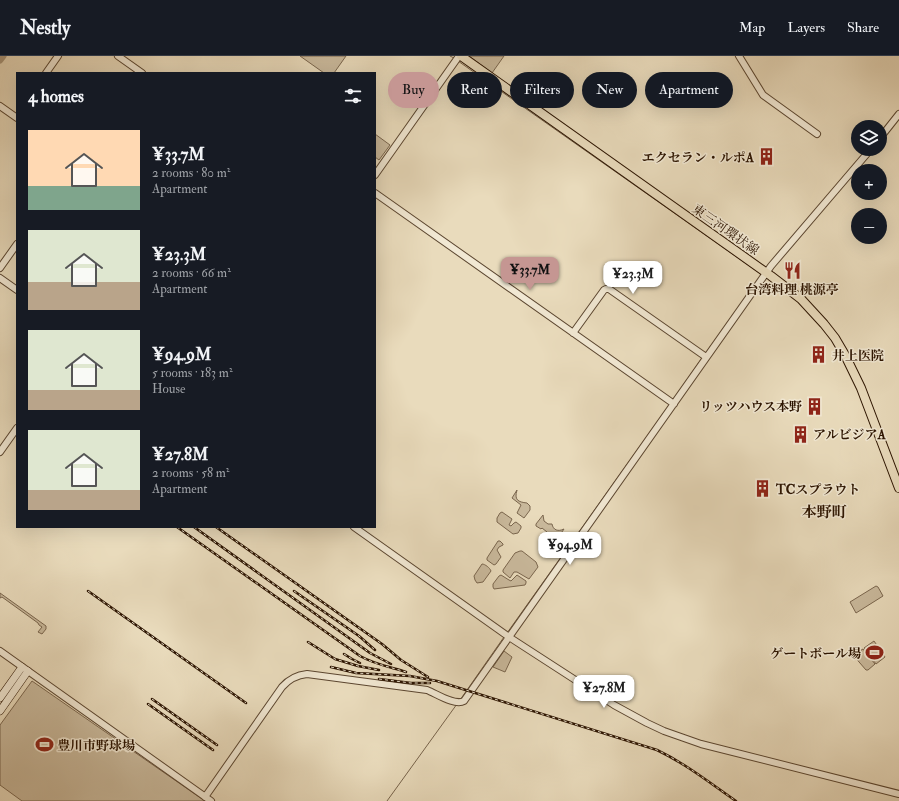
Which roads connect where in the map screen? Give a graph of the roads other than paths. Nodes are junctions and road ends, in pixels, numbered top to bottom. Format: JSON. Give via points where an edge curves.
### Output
{"nodes":[{"id":1,"x":58,"y":56,"type":"edge"},
{"id":2,"x":118,"y":56,"type":"edge"},
{"id":3,"x":460,"y":56,"type":"edge"},
{"id":4,"x":739,"y":56,"type":"edge"},
{"id":5,"x":47,"y":72,"type":"edge"},
{"id":6,"x":139,"y":72,"type":"edge"},
{"id":7,"x":0,"y":106,"type":"edge"},
{"id":8,"x":899,"y":114,"type":"edge"},
{"id":9,"x":16,"y":116,"type":"edge"},
{"id":10,"x":887,"y":129,"type":"edge"},
{"id":11,"x":817,"y":134,"type":"dead end"},
{"id":12,"x":865,"y":156,"type":"edge"},
{"id":13,"x":376,"y":174,"type":"edge"},
{"id":14,"x":376,"y":194,"type":"edge"},
{"id":15,"x":16,"y":245,"type":"edge"},
{"id":16,"x":0,"y":268,"type":"edge"},
{"id":17,"x":767,"y":273,"type":"junction"},
{"id":18,"x":0,"y":278,"type":"edge"},
{"id":19,"x":16,"y":289,"type":"edge"},
{"id":20,"x":574,"y":333,"type":"junction"},
{"id":21,"x":706,"y":357,"type":"junction"},
{"id":22,"x":674,"y":404,"type":"junction"},
{"id":23,"x":16,"y":429,"type":"edge"},
{"id":24,"x":0,"y":452,"type":"edge"},
{"id":25,"x":899,"y":488,"type":"edge"},
{"id":26,"x":355,"y":528,"type":"edge"},
{"id":27,"x":509,"y":637,"type":"junction"},
{"id":28,"x":0,"y":651,"type":"edge"},
{"id":29,"x":25,"y":669,"type":"junction"},
{"id":30,"x":0,"y":698,"type":"edge"},
{"id":31,"x":0,"y":710,"type":"edge"},
{"id":32,"x":899,"y":794,"type":"edge"},
{"id":33,"x":205,"y":797,"type":"junction"},
{"id":34,"x":211,"y":801,"type":"edge"}],
"edges":[{"from":1,"to":5,"type":"street"},
{"from":2,"to":6,"type":"street"},
{"from":3,"to":13,"type":"street"},
{"from":3,"to":17,"type":"main road","name":"東三河環状線"},
{"from":4,"to":11,"type":"street","via":[[763,95]]},
{"from":7,"to":9,"type":"street"},
{"from":8,"to":10,"type":"street"},
{"from":12,"to":17,"type":"street"},
{"from":14,"to":20,"type":"street"},
{"from":15,"to":16,"type":"street"},
{"from":17,"to":21,"type":"street"},
{"from":17,"to":25,"type":"main road","name":"東三河環状線","via":[[801,299],[835,338],[861,388]]},
{"from":18,"to":19,"type":"street"},
{"from":20,"to":21,"type":"street","via":[[604,290],[609,289]]},
{"from":20,"to":22,"type":"street"},
{"from":21,"to":22,"type":"street"},
{"from":22,"to":27,"type":"street"},
{"from":23,"to":24,"type":"street"},
{"from":26,"to":27,"type":"street"},
{"from":27,"to":32,"type":"street","via":[[614,705],[664,731],[701,744]]},
{"from":27,"to":33,"type":"street","via":[[467,697],[456,703],[427,690],[307,674],[294,677],[282,687]]},
{"from":28,"to":29,"type":"street"},
{"from":29,"to":30,"type":"main road"},
{"from":29,"to":31,"type":"main road"},
{"from":29,"to":33,"type":"street"},
{"from":33,"to":34,"type":"street"}]}
